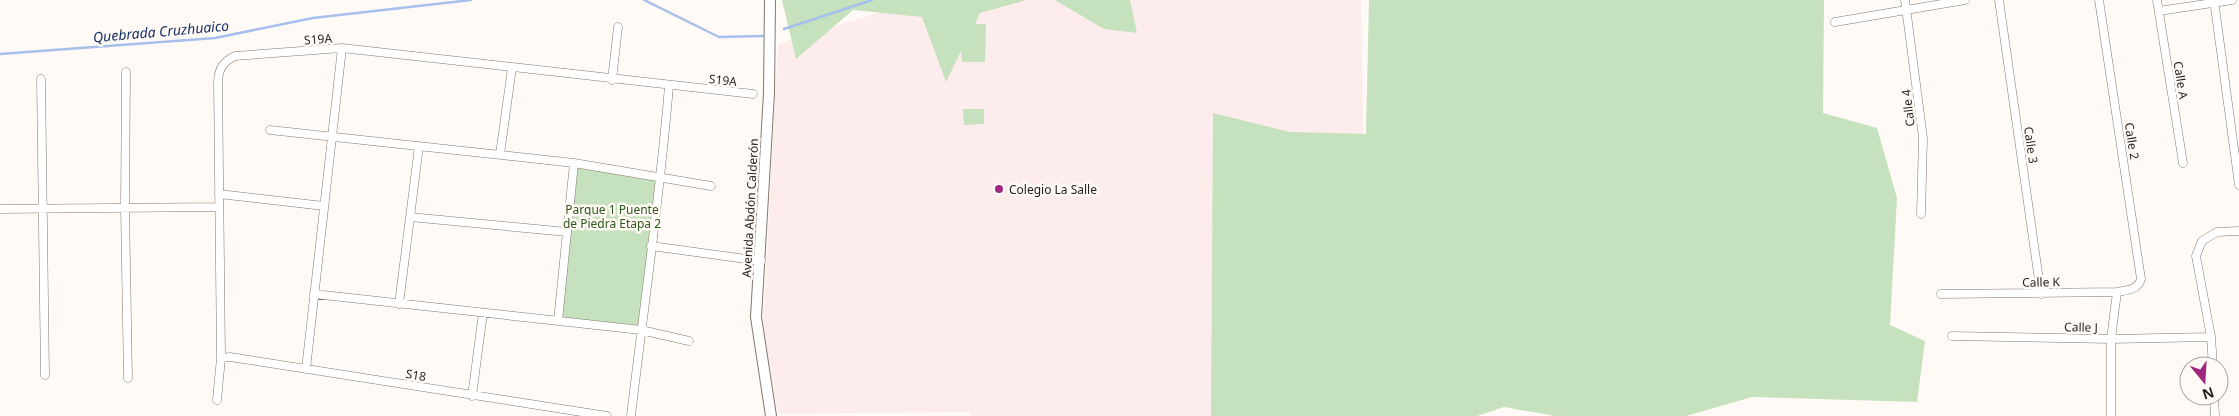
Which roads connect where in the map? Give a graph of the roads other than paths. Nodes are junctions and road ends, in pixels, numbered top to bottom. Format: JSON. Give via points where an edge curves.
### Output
{"nodes":[{"id":1,"x":770,"y":0,"type":"edge"},
{"id":2,"x":1905,"y":0,"type":"edge"},
{"id":3,"x":1965,"y":0,"type":"edge"},
{"id":4,"x":1999,"y":0,"type":"edge"},
{"id":5,"x":2099,"y":0,"type":"edge"},
{"id":6,"x":2158,"y":0,"type":"edge"},
{"id":7,"x":2232,"y":0,"type":"edge"},
{"id":8,"x":2214,"y":1,"type":"edge"},
{"id":9,"x":1907,"y":9,"type":"junction"},
{"id":10,"x":2159,"y":11,"type":"junction"},
{"id":11,"x":1834,"y":22,"type":"dead end"},
{"id":12,"x":618,"y":27,"type":"dead end"},
{"id":13,"x":342,"y":48,"type":"junction"},
{"id":14,"x":512,"y":68,"type":"junction"},
{"id":15,"x":126,"y":72,"type":"dead end"},
{"id":16,"x":41,"y":79,"type":"dead end"},
{"id":17,"x":612,"y":80,"type":"junction"},
{"id":18,"x":669,"y":86,"type":"junction"},
{"id":19,"x":753,"y":94,"type":"dead end"},
{"id":20,"x":270,"y":130,"type":"dead end"},
{"id":21,"x":332,"y":136,"type":"junction"},
{"id":22,"x":419,"y":146,"type":"junction"},
{"id":23,"x":500,"y":154,"type":"junction"},
{"id":24,"x":574,"y":162,"type":"junction"},
{"id":25,"x":2182,"y":163,"type":"dead end"},
{"id":26,"x":662,"y":177,"type":"junction"},
{"id":27,"x":2239,"y":185,"type":"edge"},
{"id":28,"x":710,"y":186,"type":"dead end"},
{"id":29,"x":220,"y":194,"type":"junction"},
{"id":30,"x":324,"y":206,"type":"junction"},
{"id":31,"x":219,"y":207,"type":"junction"},
{"id":32,"x":125,"y":208,"type":"junction"},
{"id":33,"x":0,"y":209,"type":"edge"},
{"id":34,"x":43,"y":209,"type":"junction"},
{"id":35,"x":1921,"y":214,"type":"dead end"},
{"id":36,"x":410,"y":217,"type":"junction"},
{"id":37,"x":2239,"y":231,"type":"edge"},
{"id":38,"x":567,"y":232,"type":"junction"},
{"id":39,"x":651,"y":246,"type":"junction"},
{"id":40,"x":761,"y":261,"type":"junction"},
{"id":41,"x":2140,"y":285,"type":"joint"},
{"id":42,"x":2117,"y":292,"type":"junction"},
{"id":43,"x":314,"y":294,"type":"junction"},
{"id":44,"x":1941,"y":294,"type":"dead end"},
{"id":45,"x":2041,"y":294,"type":"junction"},
{"id":46,"x":399,"y":304,"type":"junction"},
{"id":47,"x":483,"y":313,"type":"junction"},
{"id":48,"x":558,"y":321,"type":"junction"},
{"id":49,"x":641,"y":330,"type":"junction"},
{"id":50,"x":1952,"y":336,"type":"dead end"},
{"id":51,"x":2211,"y":338,"type":"junction"},
{"id":52,"x":2111,"y":339,"type":"junction"},
{"id":53,"x":689,"y":341,"type":"dead end"},
{"id":54,"x":2212,"y":356,"type":"edge"},
{"id":55,"x":221,"y":358,"type":"junction"},
{"id":56,"x":306,"y":368,"type":"junction"},
{"id":57,"x":45,"y":375,"type":"dead end"},
{"id":58,"x":128,"y":378,"type":"dead end"},
{"id":59,"x":472,"y":396,"type":"junction"},
{"id":60,"x":217,"y":400,"type":"dead end"},
{"id":61,"x":607,"y":416,"type":"edge"},
{"id":62,"x":631,"y":416,"type":"edge"},
{"id":63,"x":771,"y":416,"type":"edge"},
{"id":64,"x":2111,"y":416,"type":"edge"}],
"edges":[{"from":1,"to":40,"type":"street","name":"Avenida Abdón Calderón"},
{"from":2,"to":9,"type":"street","name":"Calle 4"},
{"from":3,"to":9,"type":"street"},
{"from":4,"to":45,"type":"street","name":"Calle 3"},
{"from":5,"to":41,"type":"street","name":"Calle 2"},
{"from":6,"to":10,"type":"street","name":"Calle A"},
{"from":7,"to":8,"type":"street"},
{"from":8,"to":10,"type":"street"},
{"from":8,"to":27,"type":"street"},
{"from":9,"to":11,"type":"street"},
{"from":9,"to":35,"type":"street","name":"Calle 4","via":[[1922,138]]},
{"from":10,"to":25,"type":"street","name":"Calle A"},
{"from":12,"to":17,"type":"street"},
{"from":13,"to":14,"type":"street","name":"S19A"},
{"from":13,"to":21,"type":"street"},
{"from":13,"to":29,"type":"street","name":"S19A","via":[[235,56],[222,66],[218,81]]},
{"from":14,"to":17,"type":"street","name":"S19A"},
{"from":14,"to":23,"type":"street"},
{"from":15,"to":32,"type":"street"},
{"from":16,"to":34,"type":"street"},
{"from":17,"to":18,"type":"street","name":"S19A"},
{"from":18,"to":19,"type":"street","name":"S19A"},
{"from":18,"to":26,"type":"street"},
{"from":20,"to":21,"type":"street"},
{"from":21,"to":22,"type":"street"},
{"from":21,"to":30,"type":"street"},
{"from":22,"to":23,"type":"street"},
{"from":22,"to":36,"type":"street"},
{"from":23,"to":24,"type":"street"},
{"from":24,"to":26,"type":"street"},
{"from":24,"to":38,"type":"street"},
{"from":26,"to":28,"type":"street"},
{"from":26,"to":39,"type":"street"},
{"from":29,"to":30,"type":"street"},
{"from":29,"to":31,"type":"street","name":"S19A"},
{"from":30,"to":43,"type":"street"},
{"from":31,"to":32,"type":"street"},
{"from":31,"to":55,"type":"street","name":"S19A"},
{"from":32,"to":34,"type":"street"},
{"from":32,"to":58,"type":"street"},
{"from":33,"to":34,"type":"street"},
{"from":34,"to":57,"type":"street"},
{"from":36,"to":38,"type":"street"},
{"from":36,"to":46,"type":"street"},
{"from":37,"to":51,"type":"street","via":[[2217,232],[2202,240],[2196,256]]},
{"from":38,"to":48,"type":"street"},
{"from":39,"to":40,"type":"street"},
{"from":39,"to":49,"type":"street"},
{"from":40,"to":63,"type":"street","name":"Avenida Abdón Calderón","via":[[756,317]]},
{"from":41,"to":42,"type":"street","name":"Calle K"},
{"from":42,"to":45,"type":"street","name":"Calle K"},
{"from":42,"to":52,"type":"street"},
{"from":43,"to":46,"type":"street"},
{"from":43,"to":56,"type":"street"},
{"from":44,"to":45,"type":"street","name":"Calle K"},
{"from":46,"to":47,"type":"street"},
{"from":47,"to":48,"type":"street"},
{"from":47,"to":59,"type":"street"},
{"from":48,"to":49,"type":"street"},
{"from":49,"to":53,"type":"street"},
{"from":49,"to":62,"type":"street"},
{"from":50,"to":52,"type":"street","name":"Calle J"},
{"from":51,"to":52,"type":"street","name":"Calle J"},
{"from":51,"to":54,"type":"street"},
{"from":52,"to":64,"type":"street"},
{"from":55,"to":56,"type":"street","name":"S18"},
{"from":55,"to":60,"type":"street","name":"S19A"},
{"from":56,"to":59,"type":"street","name":"S18"},
{"from":59,"to":61,"type":"street","name":"S18"}]}
